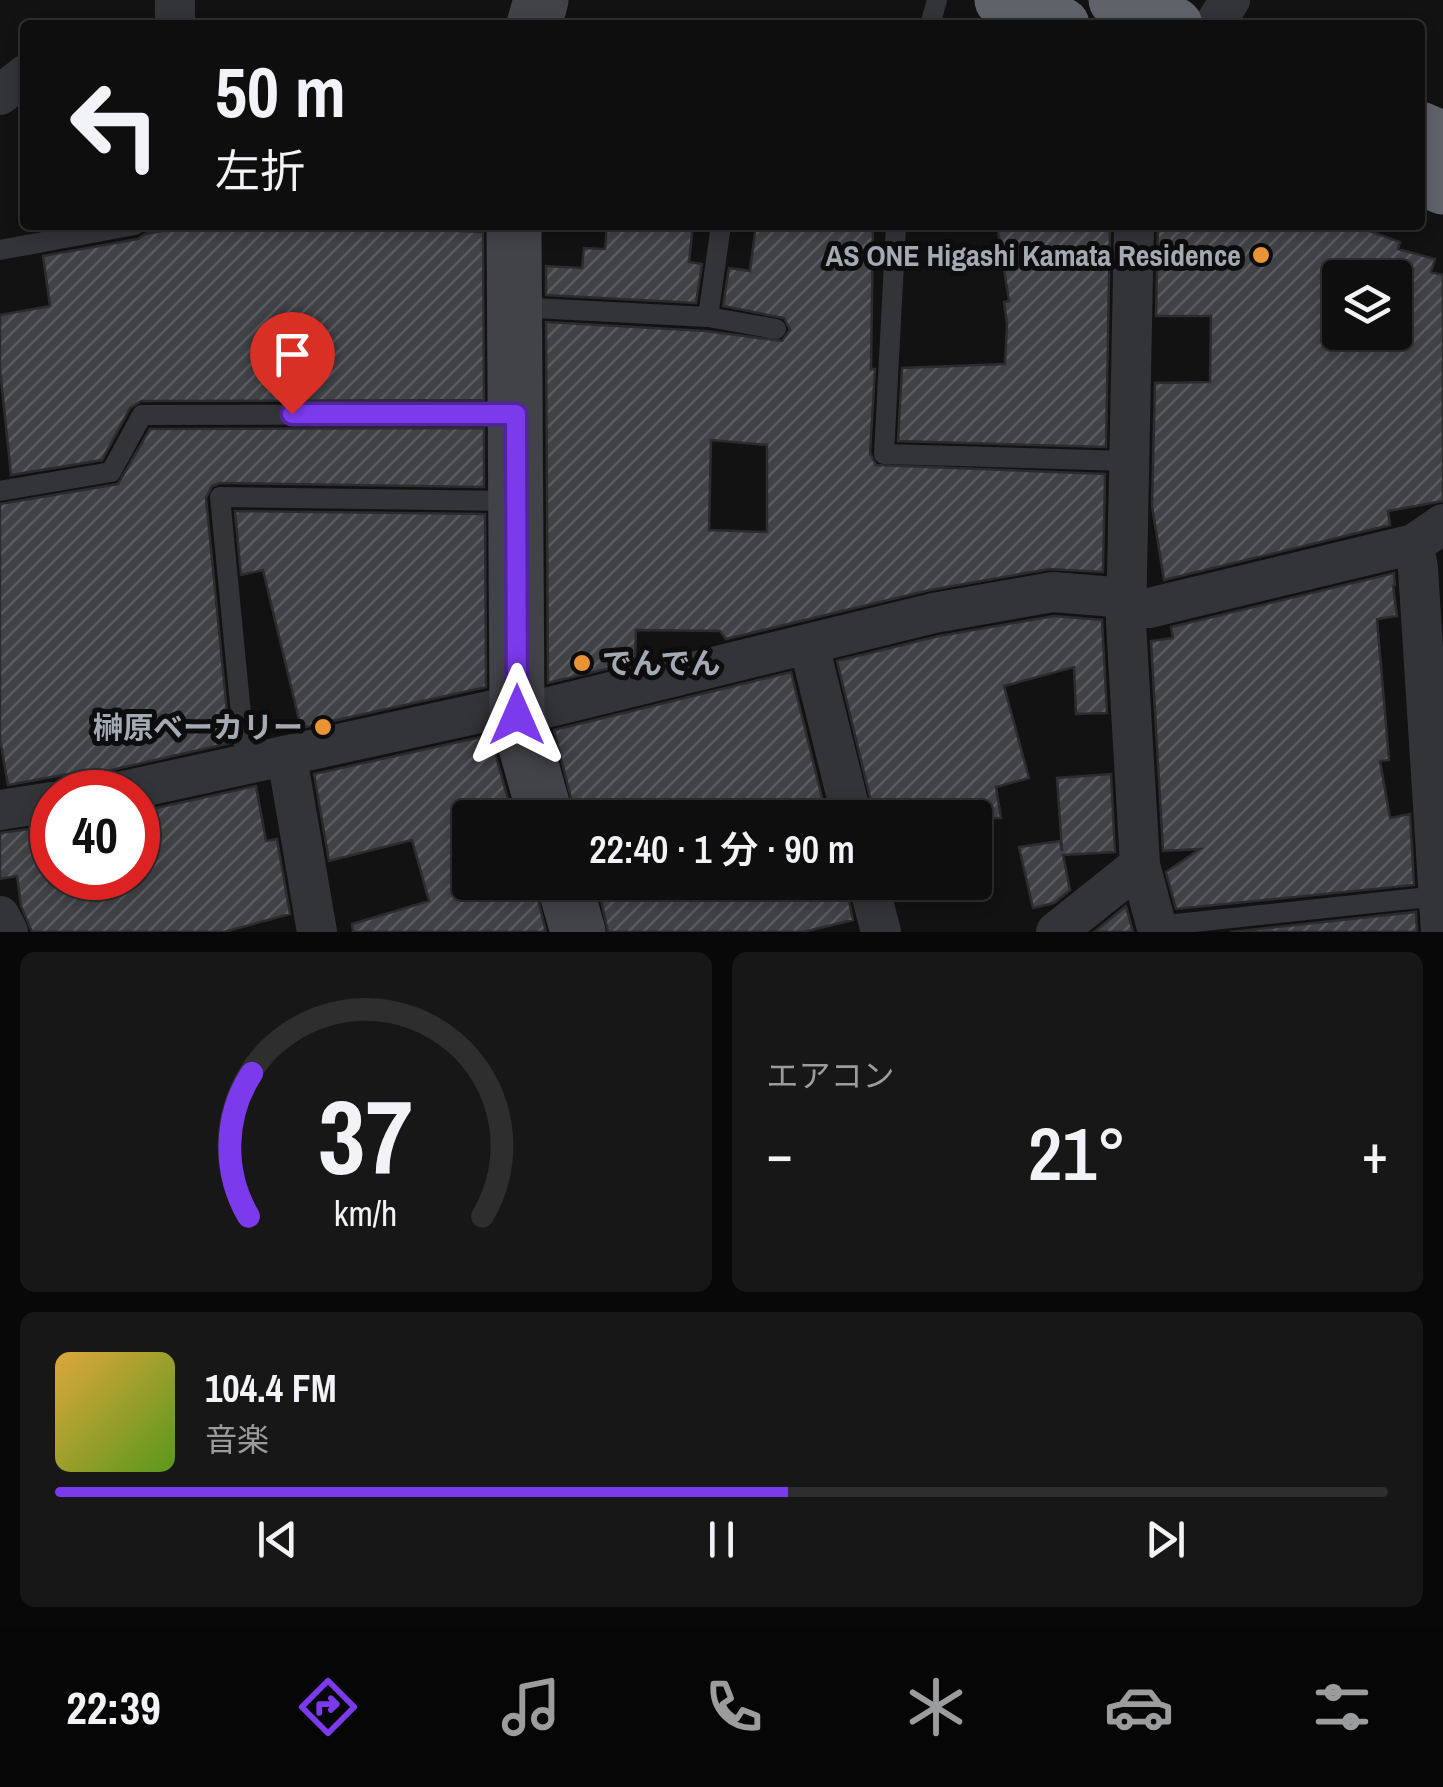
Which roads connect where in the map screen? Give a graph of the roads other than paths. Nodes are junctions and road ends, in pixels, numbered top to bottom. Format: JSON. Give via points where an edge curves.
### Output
{"nodes":[{"id":1,"x":1002,"y":0,"type":"edge"},
{"id":2,"x":1116,"y":0,"type":"edge"},
{"id":3,"x":1050,"y":20,"type":"edge"},
{"id":4,"x":1163,"y":20,"type":"edge"},
{"id":5,"x":20,"y":80,"type":"edge"},
{"id":6,"x":0,"y":95,"type":"edge"},
{"id":7,"x":108,"y":230,"type":"edge"},
{"id":8,"x":514,"y":230,"type":"edge"},
{"id":9,"x":720,"y":230,"type":"edge"},
{"id":10,"x":896,"y":230,"type":"edge"},
{"id":11,"x":1134,"y":230,"type":"edge"},
{"id":12,"x":0,"y":250,"type":"edge"},
{"id":13,"x":515,"y":307,"type":"junction"},
{"id":14,"x":708,"y":317,"type":"junction"},
{"id":15,"x":776,"y":329,"type":"dead end"},
{"id":16,"x":516,"y":414,"type":"junction"},
{"id":17,"x":1127,"y":461,"type":"junction"},
{"id":18,"x":0,"y":491,"type":"edge"},
{"id":19,"x":517,"y":500,"type":"junction"},
{"id":20,"x":1428,"y":534,"type":"edge"},
{"id":21,"x":1126,"y":607,"type":"junction"},
{"id":22,"x":809,"y":645,"type":"junction"},
{"id":23,"x":517,"y":715,"type":"junction"},
{"id":24,"x":287,"y":757,"type":"junction"},
{"id":25,"x":246,"y":766,"type":"junction"},
{"id":26,"x":160,"y":784,"type":"edge"},
{"id":27,"x":541,"y":800,"type":"edge"},
{"id":28,"x":848,"y":800,"type":"edge"},
{"id":29,"x":30,"y":805,"type":"edge"},
{"id":30,"x":0,"y":810,"type":"edge"},
{"id":31,"x":1140,"y":865,"type":"junction"},
{"id":32,"x":569,"y":900,"type":"edge"},
{"id":33,"x":872,"y":900,"type":"edge"},
{"id":34,"x":1440,"y":914,"type":"edge"},
{"id":35,"x":0,"y":916,"type":"edge"},
{"id":36,"x":1158,"y":929,"type":"edge"},
{"id":37,"x":8,"y":932,"type":"edge"},
{"id":38,"x":317,"y":932,"type":"edge"},
{"id":39,"x":578,"y":932,"type":"edge"},
{"id":40,"x":880,"y":932,"type":"edge"},
{"id":41,"x":1056,"y":932,"type":"edge"}],
"edges":[{"from":1,"to":3,"type":"highway"},
{"from":2,"to":4,"type":"highway"},
{"from":5,"to":6,"type":"street"},
{"from":7,"to":12,"type":"lane"},
{"from":8,"to":13,"type":"street"},
{"from":9,"to":14,"type":"lane"},
{"from":10,"to":17,"type":"lane","via":[[884,454]]},
{"from":11,"to":17,"type":"street"},
{"from":13,"to":14,"type":"lane"},
{"from":13,"to":16,"type":"street"},
{"from":14,"to":15,"type":"lane"},
{"from":16,"to":18,"type":"lane","via":[[142,414],[111,472]]},
{"from":16,"to":19,"type":"street"},
{"from":17,"to":21,"type":"street"},
{"from":19,"to":23,"type":"street"},
{"from":19,"to":25,"type":"lane","via":[[220,496]]},
{"from":20,"to":21,"type":"street","via":[[1149,608]]},
{"from":20,"to":34,"type":"street","via":[[1418,569]]},
{"from":21,"to":22,"type":"street","via":[[1114,597],[1053,592]]},
{"from":21,"to":31,"type":"street"},
{"from":22,"to":23,"type":"street"},
{"from":22,"to":28,"type":"street"},
{"from":23,"to":24,"type":"street","via":[[498,709]]},
{"from":23,"to":27,"type":"street"},
{"from":24,"to":25,"type":"street"},
{"from":24,"to":38,"type":"street"},
{"from":25,"to":26,"type":"street"},
{"from":29,"to":30,"type":"street"},
{"from":31,"to":36,"type":"street"},
{"from":31,"to":41,"type":"street"},
{"from":32,"to":39,"type":"street"},
{"from":33,"to":40,"type":"street"},
{"from":34,"to":36,"type":"lane"},
{"from":35,"to":37,"type":"street"}]}
